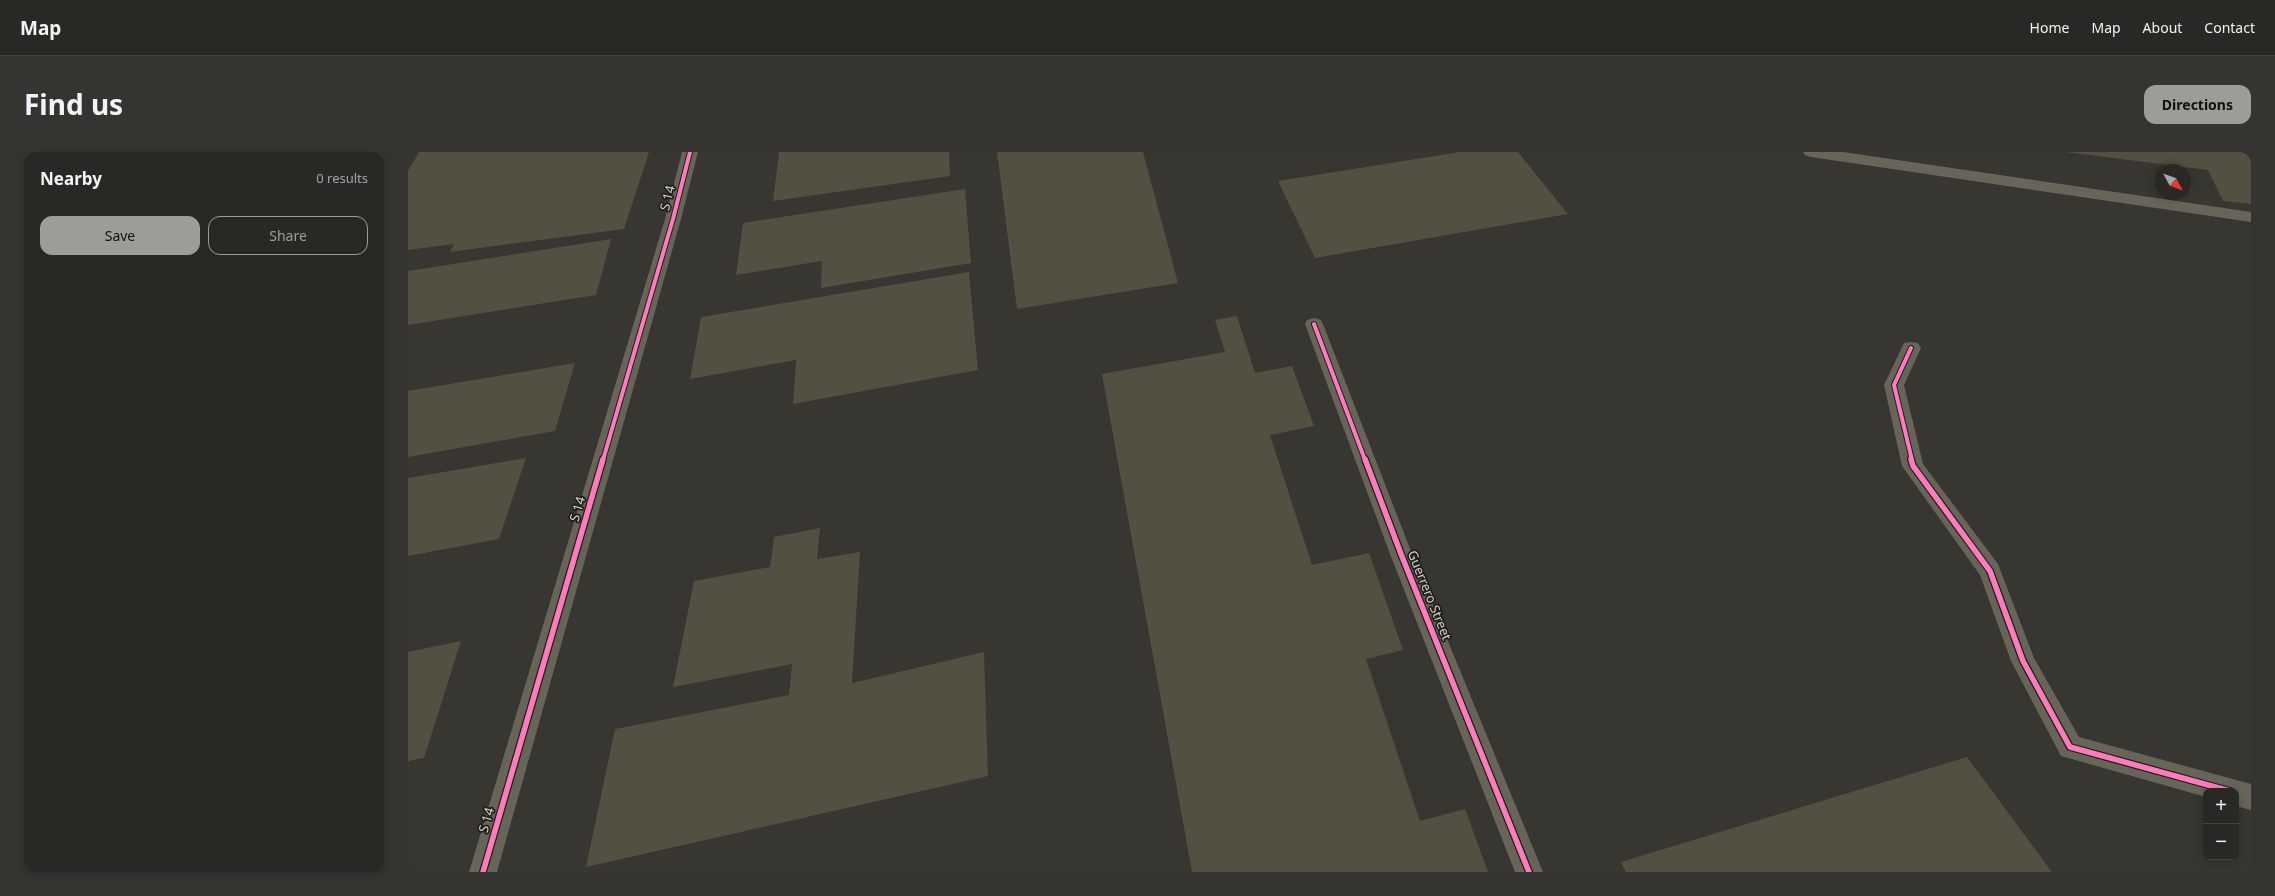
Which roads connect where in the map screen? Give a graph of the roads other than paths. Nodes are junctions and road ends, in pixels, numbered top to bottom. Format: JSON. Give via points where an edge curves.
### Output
{"nodes":[{"id":1,"x":690,"y":152,"type":"edge"},
{"id":2,"x":1811,"y":152,"type":"edge"},
{"id":3,"x":2251,"y":217,"type":"edge"},
{"id":4,"x":1314,"y":324,"type":"dead end"},
{"id":5,"x":1911,"y":348,"type":"dead end"},
{"id":6,"x":2219,"y":788,"type":"edge"},
{"id":7,"x":2239,"y":794,"type":"edge"},
{"id":8,"x":2251,"y":797,"type":"edge"},
{"id":9,"x":483,"y":872,"type":"edge"},
{"id":10,"x":1529,"y":872,"type":"edge"}],
"edges":[{"from":1,"to":9,"type":"street","name":"S 14","via":[[673,219]]},
{"from":2,"to":3,"type":"street"},
{"from":4,"to":10,"type":"street","name":"Guerrero Street","via":[[1401,554]]},
{"from":5,"to":6,"type":"street","via":[[1894,385],[1913,466],[1990,571],[2023,661],[2070,747]]},
{"from":7,"to":8,"type":"street"}]}
